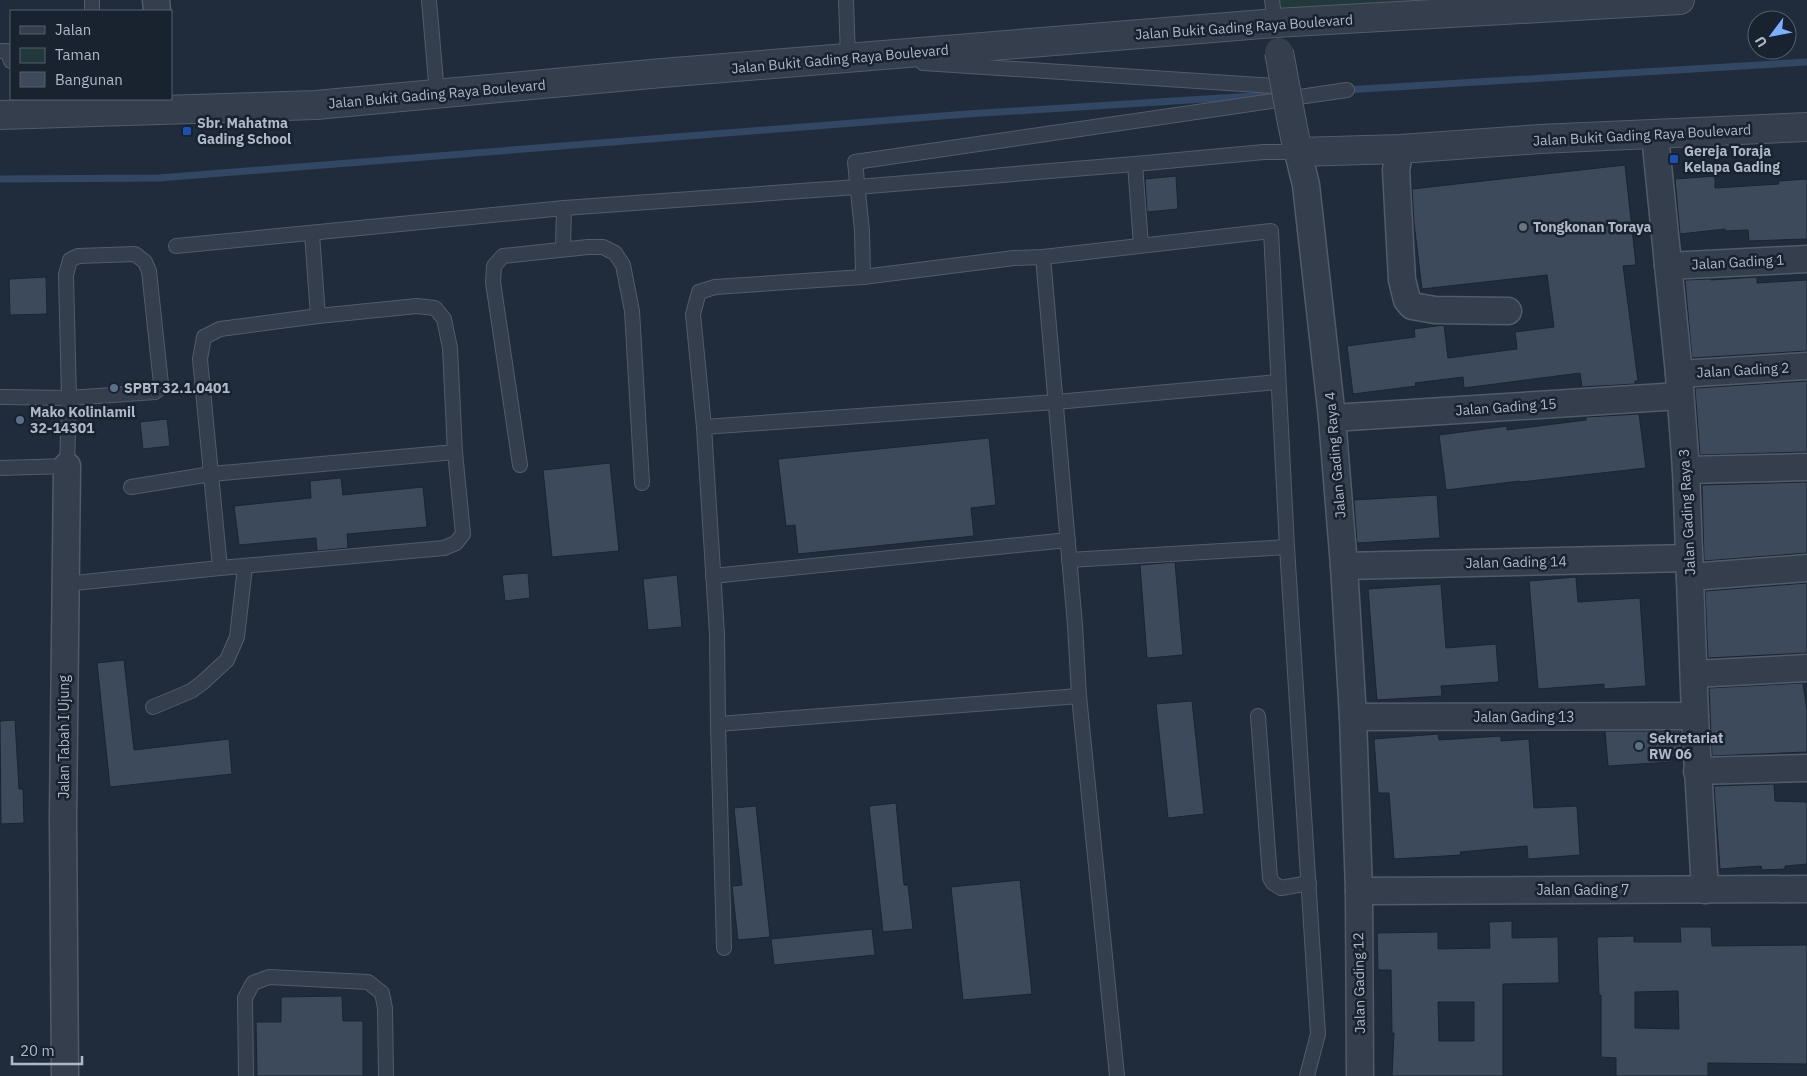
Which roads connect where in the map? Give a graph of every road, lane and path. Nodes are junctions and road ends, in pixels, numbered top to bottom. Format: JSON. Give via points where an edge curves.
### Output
{"nodes":[{"id":1,"x":429,"y":0,"type":"edge"},
{"id":2,"x":846,"y":0,"type":"edge"},
{"id":3,"x":1680,"y":0,"type":"edge"},
{"id":4,"x":1273,"y":12,"type":"edge"},
{"id":5,"x":848,"y":58,"type":"junction"},
{"id":6,"x":438,"y":94,"type":"junction"},
{"id":7,"x":163,"y":105,"type":"edge"},
{"id":8,"x":15,"y":110,"type":"edge"},
{"id":9,"x":1807,"y":127,"type":"edge"},
{"id":10,"x":1655,"y":134,"type":"junction"},
{"id":11,"x":1400,"y":149,"type":"junction"},
{"id":12,"x":1298,"y":152,"type":"junction"},
{"id":13,"x":1135,"y":164,"type":"junction"},
{"id":14,"x":857,"y":187,"type":"junction"},
{"id":15,"x":564,"y":208,"type":"junction"},
{"id":16,"x":312,"y":234,"type":"junction"},
{"id":17,"x":1140,"y":244,"type":"junction"},
{"id":18,"x":176,"y":246,"type":"dead end"},
{"id":19,"x":563,"y":249,"type":"junction"},
{"id":20,"x":1043,"y":257,"type":"junction"},
{"id":21,"x":1807,"y":259,"type":"edge"},
{"id":22,"x":1668,"y":266,"type":"junction"},
{"id":23,"x":863,"y":277,"type":"junction"},
{"id":24,"x":1508,"y":311,"type":"dead end"},
{"id":25,"x":318,"y":316,"type":"junction"},
{"id":26,"x":1807,"y":366,"type":"edge"},
{"id":27,"x":1278,"y":382,"type":"junction"},
{"id":28,"x":1680,"y":385,"type":"junction"},
{"id":29,"x":0,"y":397,"type":"edge"},
{"id":30,"x":69,"y":398,"type":"junction"},
{"id":31,"x":1056,"y":402,"type":"junction"},
{"id":32,"x":1332,"y":418,"type":"junction"},
{"id":33,"x":704,"y":427,"type":"junction"},
{"id":34,"x":456,"y":452,"type":"junction"},
{"id":35,"x":520,"y":464,"type":"dead end"},
{"id":36,"x":67,"y":466,"type":"junction"},
{"id":37,"x":1807,"y":467,"type":"edge"},
{"id":38,"x":0,"y":468,"type":"edge"},
{"id":39,"x":1686,"y":470,"type":"junction"},
{"id":40,"x":210,"y":474,"type":"junction"},
{"id":41,"x":642,"y":483,"type":"dead end"},
{"id":42,"x":131,"y":487,"type":"dead end"},
{"id":43,"x":1068,"y":540,"type":"junction"},
{"id":44,"x":1287,"y":547,"type":"junction"},
{"id":45,"x":1069,"y":560,"type":"junction"},
{"id":46,"x":1344,"y":566,"type":"junction"},
{"id":47,"x":246,"y":567,"type":"junction"},
{"id":48,"x":1690,"y":567,"type":"junction"},
{"id":49,"x":220,"y":568,"type":"junction"},
{"id":50,"x":1807,"y":568,"type":"edge"},
{"id":51,"x":713,"y":576,"type":"junction"},
{"id":52,"x":65,"y":584,"type":"junction"},
{"id":53,"x":1807,"y":668,"type":"edge"},
{"id":54,"x":1694,"y":674,"type":"junction"},
{"id":55,"x":1079,"y":696,"type":"junction"},
{"id":56,"x":153,"y":707,"type":"dead end"},
{"id":57,"x":1258,"y":716,"type":"dead end"},
{"id":58,"x":1695,"y":716,"type":"junction"},
{"id":59,"x":1353,"y":717,"type":"junction"},
{"id":60,"x":718,"y":724,"type":"junction"},
{"id":61,"x":1807,"y":768,"type":"edge"},
{"id":62,"x":1698,"y":771,"type":"junction"},
{"id":63,"x":1309,"y":883,"type":"junction"},
{"id":64,"x":1807,"y":889,"type":"edge"},
{"id":65,"x":1705,"y":890,"type":"junction"},
{"id":66,"x":1359,"y":891,"type":"junction"},
{"id":67,"x":724,"y":948,"type":"dead end"},
{"id":68,"x":65,"y":1076,"type":"edge"},
{"id":69,"x":246,"y":1076,"type":"edge"},
{"id":70,"x":386,"y":1076,"type":"edge"},
{"id":71,"x":1117,"y":1076,"type":"edge"},
{"id":72,"x":1307,"y":1076,"type":"edge"},
{"id":73,"x":1360,"y":1076,"type":"edge"}],
"edges":[{"from":1,"to":6,"type":"lane"},
{"from":2,"to":5,"type":"lane"},
{"from":3,"to":4,"type":"street","name":"Jalan Bukit Gading Raya Boulevard"},
{"from":4,"to":5,"type":"street","name":"Jalan Bukit Gading Raya Boulevard"},
{"from":4,"to":12,"type":"street","name":"Jalan Gading Raya 4","bridge":true},
{"from":5,"to":6,"type":"street","name":"Jalan Bukit Gading Raya Boulevard"},
{"from":5,"to":14,"type":"lane","via":[[1347,90],[855,162]]},
{"from":6,"to":7,"type":"street","name":"Jalan Bukit Gading Raya Boulevard","via":[[316,105]]},
{"from":7,"to":8,"type":"street","name":"Jalan Bukit Gading Raya Boulevard"},
{"from":9,"to":10,"type":"street","name":"Jalan Bukit Gading Raya Boulevard"},
{"from":10,"to":11,"type":"street","name":"Jalan Bukit Gading Raya Boulevard"},
{"from":10,"to":22,"type":"street","name":"Jalan Gading Raya 3"},
{"from":11,"to":12,"type":"street","name":"Jalan Bukit Gading Raya Boulevard"},
{"from":11,"to":24,"type":"street","via":[[1396,170],[1401,270],[1407,300],[1412,306],[1435,310]]},
{"from":12,"to":13,"type":"lane"},
{"from":12,"to":32,"type":"street","name":"Jalan Gading Raya 4","via":[[1306,185]]},
{"from":13,"to":14,"type":"lane"},
{"from":13,"to":17,"type":"lane"},
{"from":14,"to":15,"type":"lane"},
{"from":14,"to":23,"type":"lane"},
{"from":15,"to":16,"type":"lane"},
{"from":15,"to":19,"type":"lane"},
{"from":16,"to":18,"type":"lane"},
{"from":16,"to":25,"type":"lane"},
{"from":17,"to":20,"type":"lane"},
{"from":17,"to":27,"type":"lane","via":[[1271,231]]},
{"from":19,"to":35,"type":"lane","via":[[503,256],[494,266],[493,282]]},
{"from":19,"to":41,"type":"lane","via":[[602,248],[615,253],[623,264],[632,311]]},
{"from":20,"to":23,"type":"lane"},
{"from":20,"to":31,"type":"lane"},
{"from":21,"to":22,"type":"street","name":"Jalan Gading 1"},
{"from":22,"to":28,"type":"street","name":"Jalan Gading Raya 3"},
{"from":23,"to":33,"type":"lane","via":[[715,287],[699,292],[693,314]]},
{"from":25,"to":34,"type":"lane","via":[[417,306],[435,308],[444,319],[450,348]]},
{"from":25,"to":40,"type":"lane","via":[[220,329],[204,338],[200,359]]},
{"from":26,"to":28,"type":"street","name":"Jalan Gading 2"},
{"from":27,"to":31,"type":"lane"},
{"from":27,"to":44,"type":"lane"},
{"from":28,"to":32,"type":"street","name":"Jalan Gading 15"},
{"from":28,"to":39,"type":"street","name":"Jalan Gading Raya 3"},
{"from":29,"to":30,"type":"lane"},
{"from":30,"to":30,"type":"lane","name":"Jalan Tabah I Ujung","via":[[155,392],[160,388],[149,271],[146,262],[135,254],[78,256],[70,260],[66,275]]},
{"from":30,"to":36,"type":"lane","name":"Jalan Tabah I Ujung"},
{"from":31,"to":33,"type":"lane"},
{"from":31,"to":43,"type":"lane"},
{"from":32,"to":46,"type":"street","name":"Jalan Gading Raya 4"},
{"from":33,"to":51,"type":"lane"},
{"from":34,"to":40,"type":"lane"},
{"from":34,"to":47,"type":"lane","via":[[463,534],[456,543],[444,548]]},
{"from":36,"to":38,"type":"lane"},
{"from":36,"to":52,"type":"street","name":"Jalan Tabah I Ujung"},
{"from":37,"to":39,"type":"street"},
{"from":39,"to":48,"type":"street","name":"Jalan Gading Raya 3"},
{"from":40,"to":42,"type":"lane"},
{"from":40,"to":49,"type":"lane"},
{"from":43,"to":45,"type":"lane"},
{"from":43,"to":51,"type":"lane"},
{"from":44,"to":45,"type":"lane"},
{"from":44,"to":63,"type":"lane"},
{"from":45,"to":55,"type":"lane"},
{"from":46,"to":48,"type":"street","name":"Jalan Gading 14"},
{"from":46,"to":59,"type":"street","name":"Jalan Gading Raya 4"},
{"from":47,"to":49,"type":"lane"},
{"from":47,"to":56,"type":"lane","via":[[237,637],[227,660],[191,691]]},
{"from":48,"to":50,"type":"street","name":"Jalan Gading 14"},
{"from":48,"to":54,"type":"street","name":"Jalan Gading Raya 3"},
{"from":49,"to":52,"type":"lane"},
{"from":51,"to":60,"type":"lane"},
{"from":52,"to":68,"type":"street","name":"Jalan Tabah I Ujung"},
{"from":53,"to":54,"type":"street"},
{"from":54,"to":58,"type":"street","name":"Jalan Gading Raya 3"},
{"from":55,"to":60,"type":"lane"},
{"from":55,"to":71,"type":"lane"},
{"from":57,"to":63,"type":"lane","via":[[1270,878],[1281,888]]},
{"from":58,"to":59,"type":"street","name":"Jalan Gading 13"},
{"from":58,"to":62,"type":"street","name":"Jalan Gading Raya 3"},
{"from":59,"to":66,"type":"street","name":"Jalan Gading Raya 4"},
{"from":60,"to":67,"type":"lane"},
{"from":61,"to":62,"type":"street"},
{"from":62,"to":65,"type":"street","name":"Jalan Gading Raya 3"},
{"from":63,"to":72,"type":"lane","via":[[1318,1034]]},
{"from":64,"to":65,"type":"street","name":"Jalan Gading 7"},
{"from":65,"to":66,"type":"street","name":"Jalan Gading 7"},
{"from":66,"to":73,"type":"street","name":"Jalan Gading 12"},
{"from":69,"to":70,"type":"lane","via":[[245,998],[253,983],[269,977],[368,982],[382,994],[386,1008]]}]}
